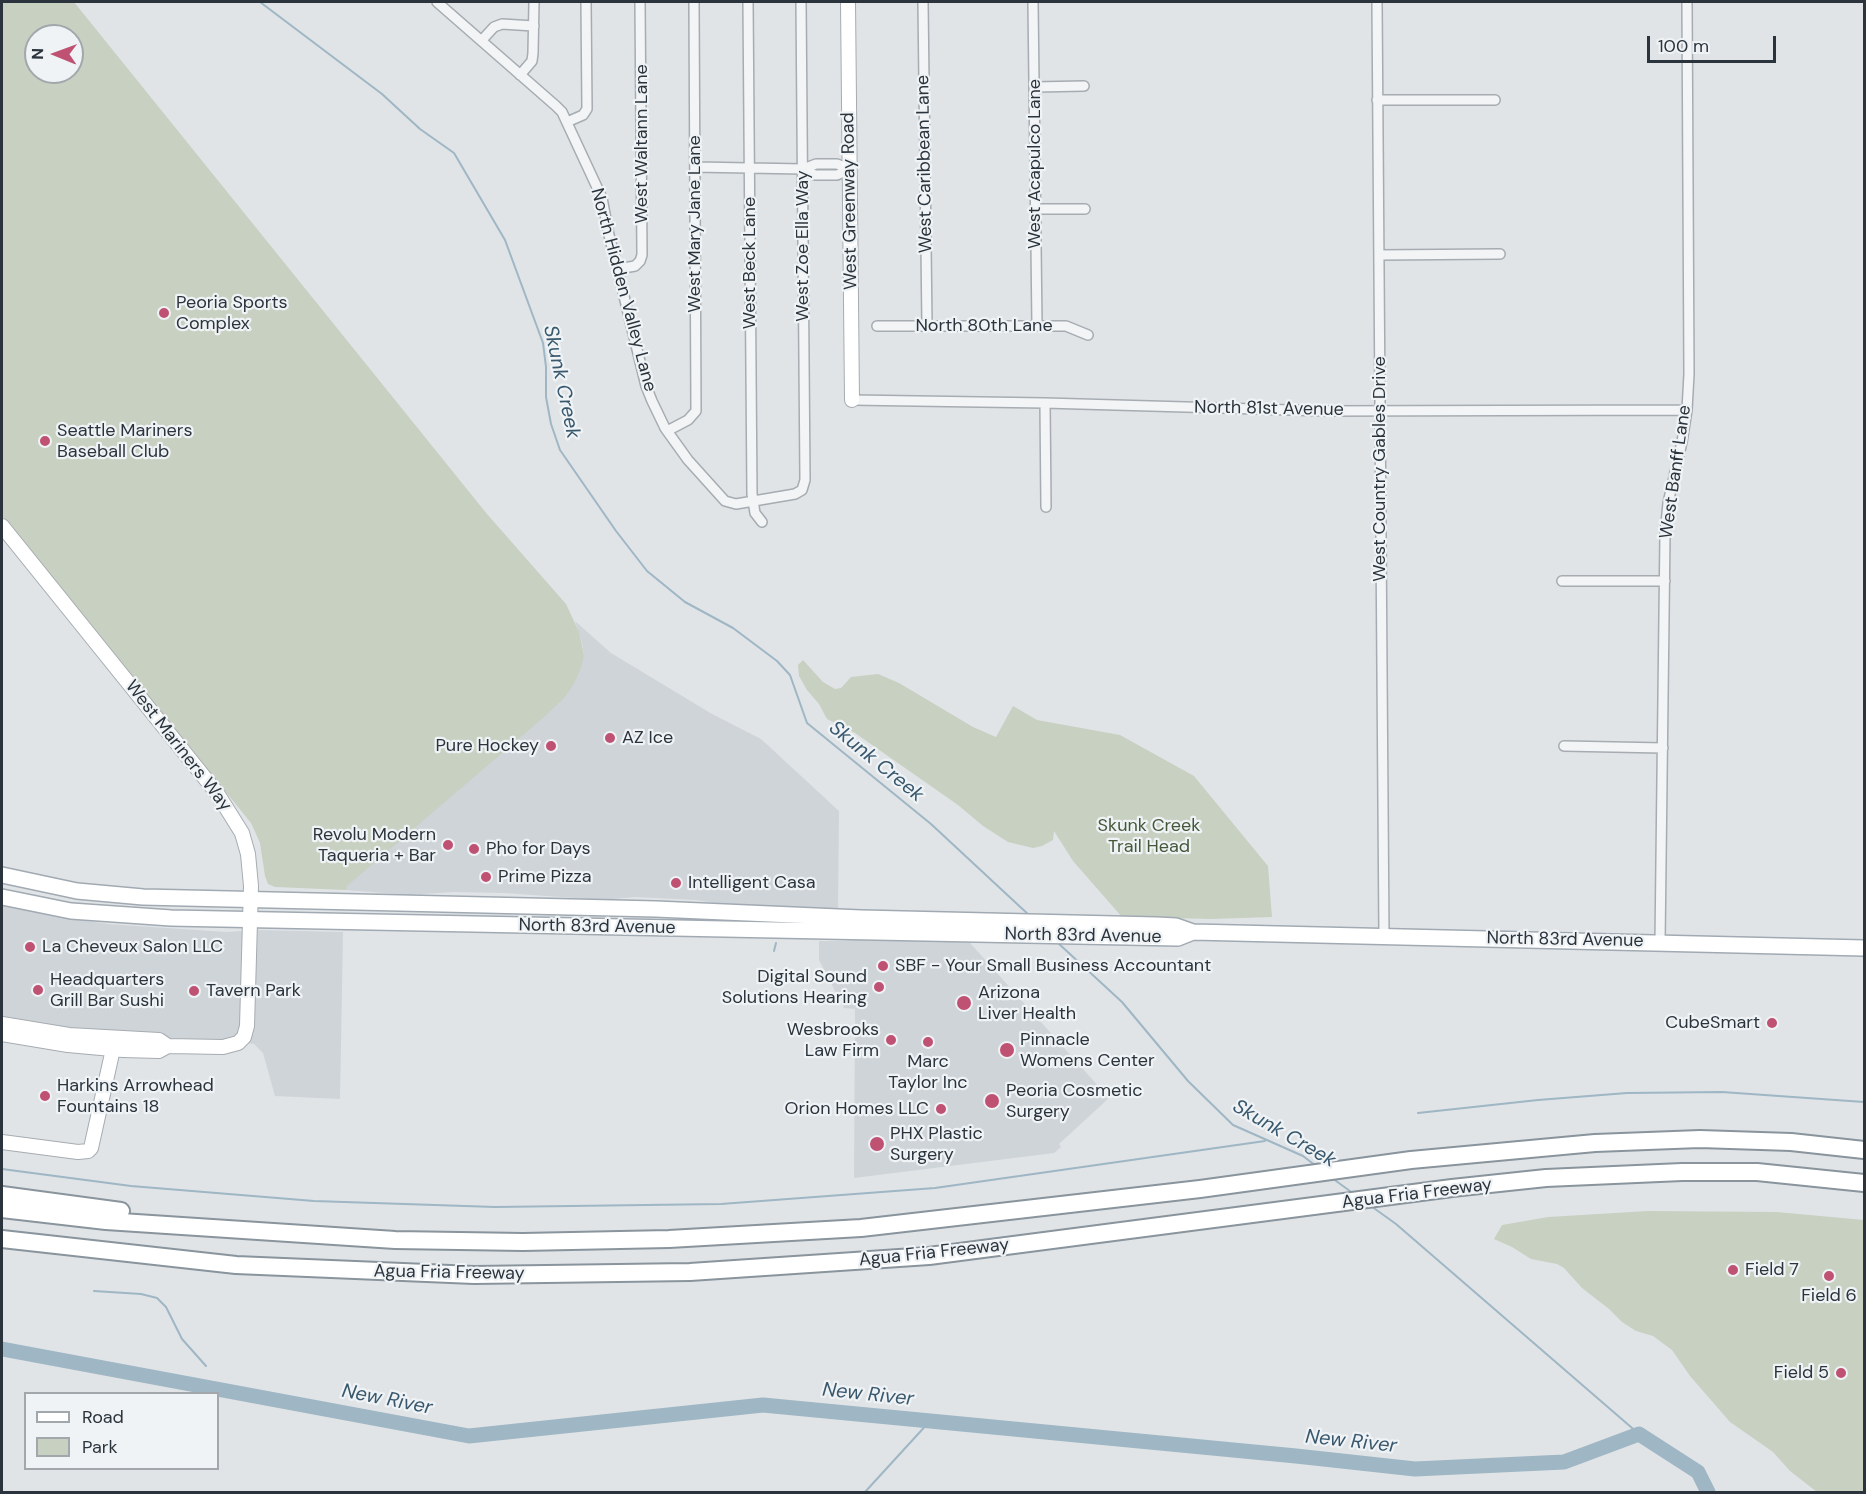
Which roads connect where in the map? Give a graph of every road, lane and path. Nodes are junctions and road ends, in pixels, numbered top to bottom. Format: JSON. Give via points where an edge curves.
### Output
{"nodes":[{"id":1,"x":438,"y":2,"type":"edge"},
{"id":2,"x":534,"y":2,"type":"edge"},
{"id":3,"x":586,"y":2,"type":"edge"},
{"id":4,"x":640,"y":2,"type":"edge"},
{"id":5,"x":694,"y":2,"type":"edge"},
{"id":6,"x":748,"y":2,"type":"edge"},
{"id":7,"x":801,"y":2,"type":"edge"},
{"id":8,"x":848,"y":2,"type":"edge"},
{"id":9,"x":923,"y":2,"type":"edge"},
{"id":10,"x":1033,"y":2,"type":"edge"},
{"id":11,"x":1377,"y":2,"type":"edge"},
{"id":12,"x":1687,"y":2,"type":"edge"},
{"id":13,"x":534,"y":26,"type":"junction"},
{"id":14,"x":482,"y":40,"type":"junction"},
{"id":15,"x":520,"y":75,"type":"junction"},
{"id":16,"x":1084,"y":86,"type":"dead end"},
{"id":17,"x":1035,"y":87,"type":"junction"},
{"id":18,"x":1377,"y":99,"type":"junction"},
{"id":19,"x":1495,"y":100,"type":"dead end"},
{"id":20,"x":567,"y":122,"type":"junction"},
{"id":21,"x":695,"y":167,"type":"junction"},
{"id":22,"x":750,"y":167,"type":"junction"},
{"id":23,"x":803,"y":169,"type":"junction"},
{"id":24,"x":850,"y":169,"type":"junction"},
{"id":25,"x":1035,"y":209,"type":"junction"},
{"id":26,"x":1085,"y":209,"type":"dead end"},
{"id":27,"x":1500,"y":254,"type":"dead end"},
{"id":28,"x":1379,"y":255,"type":"junction"},
{"id":29,"x":618,"y":269,"type":"junction"},
{"id":30,"x":878,"y":326,"type":"dead end"},
{"id":31,"x":927,"y":326,"type":"junction"},
{"id":32,"x":1037,"y":326,"type":"junction"},
{"id":33,"x":1088,"y":335,"type":"dead end"},
{"id":34,"x":852,"y":400,"type":"joint"},
{"id":35,"x":1045,"y":403,"type":"junction"},
{"id":36,"x":1687,"y":410,"type":"junction"},
{"id":37,"x":1380,"y":411,"type":"junction"},
{"id":38,"x":667,"y":431,"type":"junction"},
{"id":39,"x":802,"y":489,"type":"joint"},
{"id":40,"x":753,"y":503,"type":"junction"},
{"id":41,"x":1046,"y":507,"type":"dead end"},
{"id":42,"x":762,"y":522,"type":"dead end"},
{"id":43,"x":2,"y":526,"type":"edge"},
{"id":44,"x":1562,"y":581,"type":"dead end"},
{"id":45,"x":1665,"y":581,"type":"junction"},
{"id":46,"x":1564,"y":746,"type":"dead end"},
{"id":47,"x":1663,"y":748,"type":"junction"},
{"id":48,"x":2,"y":876,"type":"edge"},
{"id":49,"x":2,"y":897,"type":"edge"},
{"id":50,"x":251,"y":899,"type":"junction"},
{"id":51,"x":250,"y":919,"type":"junction"},
{"id":52,"x":1193,"y":932,"type":"junction"},
{"id":53,"x":1384,"y":936,"type":"junction"},
{"id":54,"x":1660,"y":943,"type":"junction"},
{"id":55,"x":1864,"y":948,"type":"edge"},
{"id":56,"x":2,"y":1024,"type":"edge"},
{"id":57,"x":2,"y":1034,"type":"edge"},
{"id":58,"x":113,"y":1044,"type":"junction"},
{"id":59,"x":2,"y":1142,"type":"edge"},
{"id":60,"x":1864,"y":1150,"type":"edge"},
{"id":61,"x":1864,"y":1183,"type":"edge"},
{"id":62,"x":2,"y":1195,"type":"edge"},
{"id":63,"x":2,"y":1209,"type":"edge"},
{"id":64,"x":300,"y":1234,"type":"junction"},
{"id":65,"x":2,"y":1239,"type":"edge"}],
"edges":[{"from":1,"to":14,"type":"street","name":"North Hidden Valley Lane"},
{"from":2,"to":13,"type":"street"},
{"from":3,"to":20,"type":"street","via":[[587,109]]},
{"from":4,"to":29,"type":"street","name":"West Waltann Lane","via":[[642,255],[635,266]]},
{"from":5,"to":21,"type":"street","name":"West Mary Jane Lane"},
{"from":6,"to":22,"type":"street","name":"West Beck Lane"},
{"from":7,"to":23,"type":"street","name":"West Zoe Ella Way"},
{"from":8,"to":24,"type":"street","name":"West Greenway Road"},
{"from":9,"to":31,"type":"street","name":"West Caribbean Lane"},
{"from":10,"to":17,"type":"street","name":"West Acapulco Lane"},
{"from":11,"to":18,"type":"street","name":"West Country Gables Drive"},
{"from":12,"to":36,"type":"street","name":"West Banff Lane"},
{"from":13,"to":14,"type":"street","via":[[502,24]]},
{"from":13,"to":15,"type":"street","via":[[532,61]]},
{"from":14,"to":15,"type":"street","name":"North Hidden Valley Lane"},
{"from":15,"to":20,"type":"street","name":"North Hidden Valley Lane","via":[[556,105]]},
{"from":16,"to":17,"type":"street"},
{"from":17,"to":25,"type":"street","name":"West Acapulco Lane"},
{"from":18,"to":19,"type":"street"},
{"from":18,"to":28,"type":"street","name":"West Country Gables Drive"},
{"from":20,"to":29,"type":"street","name":"North Hidden Valley Lane","via":[[602,198]]},
{"from":21,"to":22,"type":"street"},
{"from":21,"to":38,"type":"street","name":"West Mary Jane Lane","via":[[696,411]]},
{"from":22,"to":23,"type":"street"},
{"from":22,"to":40,"type":"street","name":"West Beck Lane"},
{"from":23,"to":24,"type":"street","via":[[816,164],[837,164]]},
{"from":23,"to":39,"type":"street","name":"West Zoe Ella Way"},
{"from":24,"to":34,"type":"street","name":"West Greenway Road"},
{"from":25,"to":26,"type":"street"},
{"from":25,"to":32,"type":"street","name":"West Acapulco Lane"},
{"from":27,"to":28,"type":"street"},
{"from":28,"to":37,"type":"street","name":"West Country Gables Drive"},
{"from":29,"to":38,"type":"street","name":"North Hidden Valley Lane","via":[[646,386]]},
{"from":30,"to":31,"type":"street","name":"North 80th Lane"},
{"from":31,"to":32,"type":"street","name":"North 80th Lane"},
{"from":32,"to":33,"type":"street","name":"North 80th Lane","via":[[1066,326]]},
{"from":34,"to":35,"type":"street","name":"North 81st Avenue"},
{"from":35,"to":37,"type":"street","name":"North 81st Avenue"},
{"from":35,"to":41,"type":"street"},
{"from":36,"to":37,"type":"street","name":"North 81st Avenue"},
{"from":36,"to":45,"type":"street","name":"West Banff Lane","via":[[1668,503]]},
{"from":37,"to":53,"type":"street","name":"West Country Gables Drive"},
{"from":38,"to":40,"type":"street","name":"North Hidden Valley Lane","via":[[724,501]]},
{"from":39,"to":40,"type":"street","name":"North Hidden Valley Lane"},
{"from":40,"to":42,"type":"street","name":"West Beck Lane"},
{"from":43,"to":50,"type":"street","name":"West Mariners Way","via":[[222,800],[245,843]]},
{"from":44,"to":45,"type":"street"},
{"from":45,"to":47,"type":"street","name":"West Banff Lane"},
{"from":46,"to":47,"type":"street"},
{"from":47,"to":54,"type":"street","name":"West Banff Lane"},
{"from":48,"to":50,"type":"main road","name":"North 83rd Avenue","via":[[63,889],[142,897]]},
{"from":49,"to":51,"type":"main road","name":"North 83rd Avenue","via":[[111,915]]},
{"from":50,"to":51,"type":"street","name":"West Mariners Way"},
{"from":50,"to":52,"type":"main road","name":"North 83rd Avenue","via":[[1156,925]]},
{"from":51,"to":52,"type":"main road","name":"North 83rd Avenue","via":[[1178,938]]},
{"from":51,"to":58,"type":"street","name":"West Mariners Way","via":[[247,1026],[242,1041],[223,1047],[168,1046],[159,1051]]},
{"from":52,"to":53,"type":"main road","name":"North 83rd Avenue"},
{"from":53,"to":54,"type":"main road","name":"North 83rd Avenue"},
{"from":54,"to":55,"type":"main road","name":"North 83rd Avenue"},
{"from":56,"to":58,"type":"street"},
{"from":57,"to":58,"type":"street","via":[[52,1043]]},
{"from":58,"to":59,"type":"street","via":[[88,1151]]},
{"from":60,"to":64,"type":"highway","name":"Agua Fria Freeway","via":[[1791,1142],[1700,1139],[1595,1143],[1410,1160],[861,1228],[669,1239],[511,1242]]},
{"from":61,"to":65,"type":"highway","name":"Agua Fria Freeway","via":[[1757,1172],[1546,1178],[928,1256],[690,1272],[474,1275],[236,1265]]},
{"from":62,"to":64,"type":"highway"},
{"from":63,"to":64,"type":"highway","name":"Agua Fria Freeway","via":[[106,1221]]}]}
